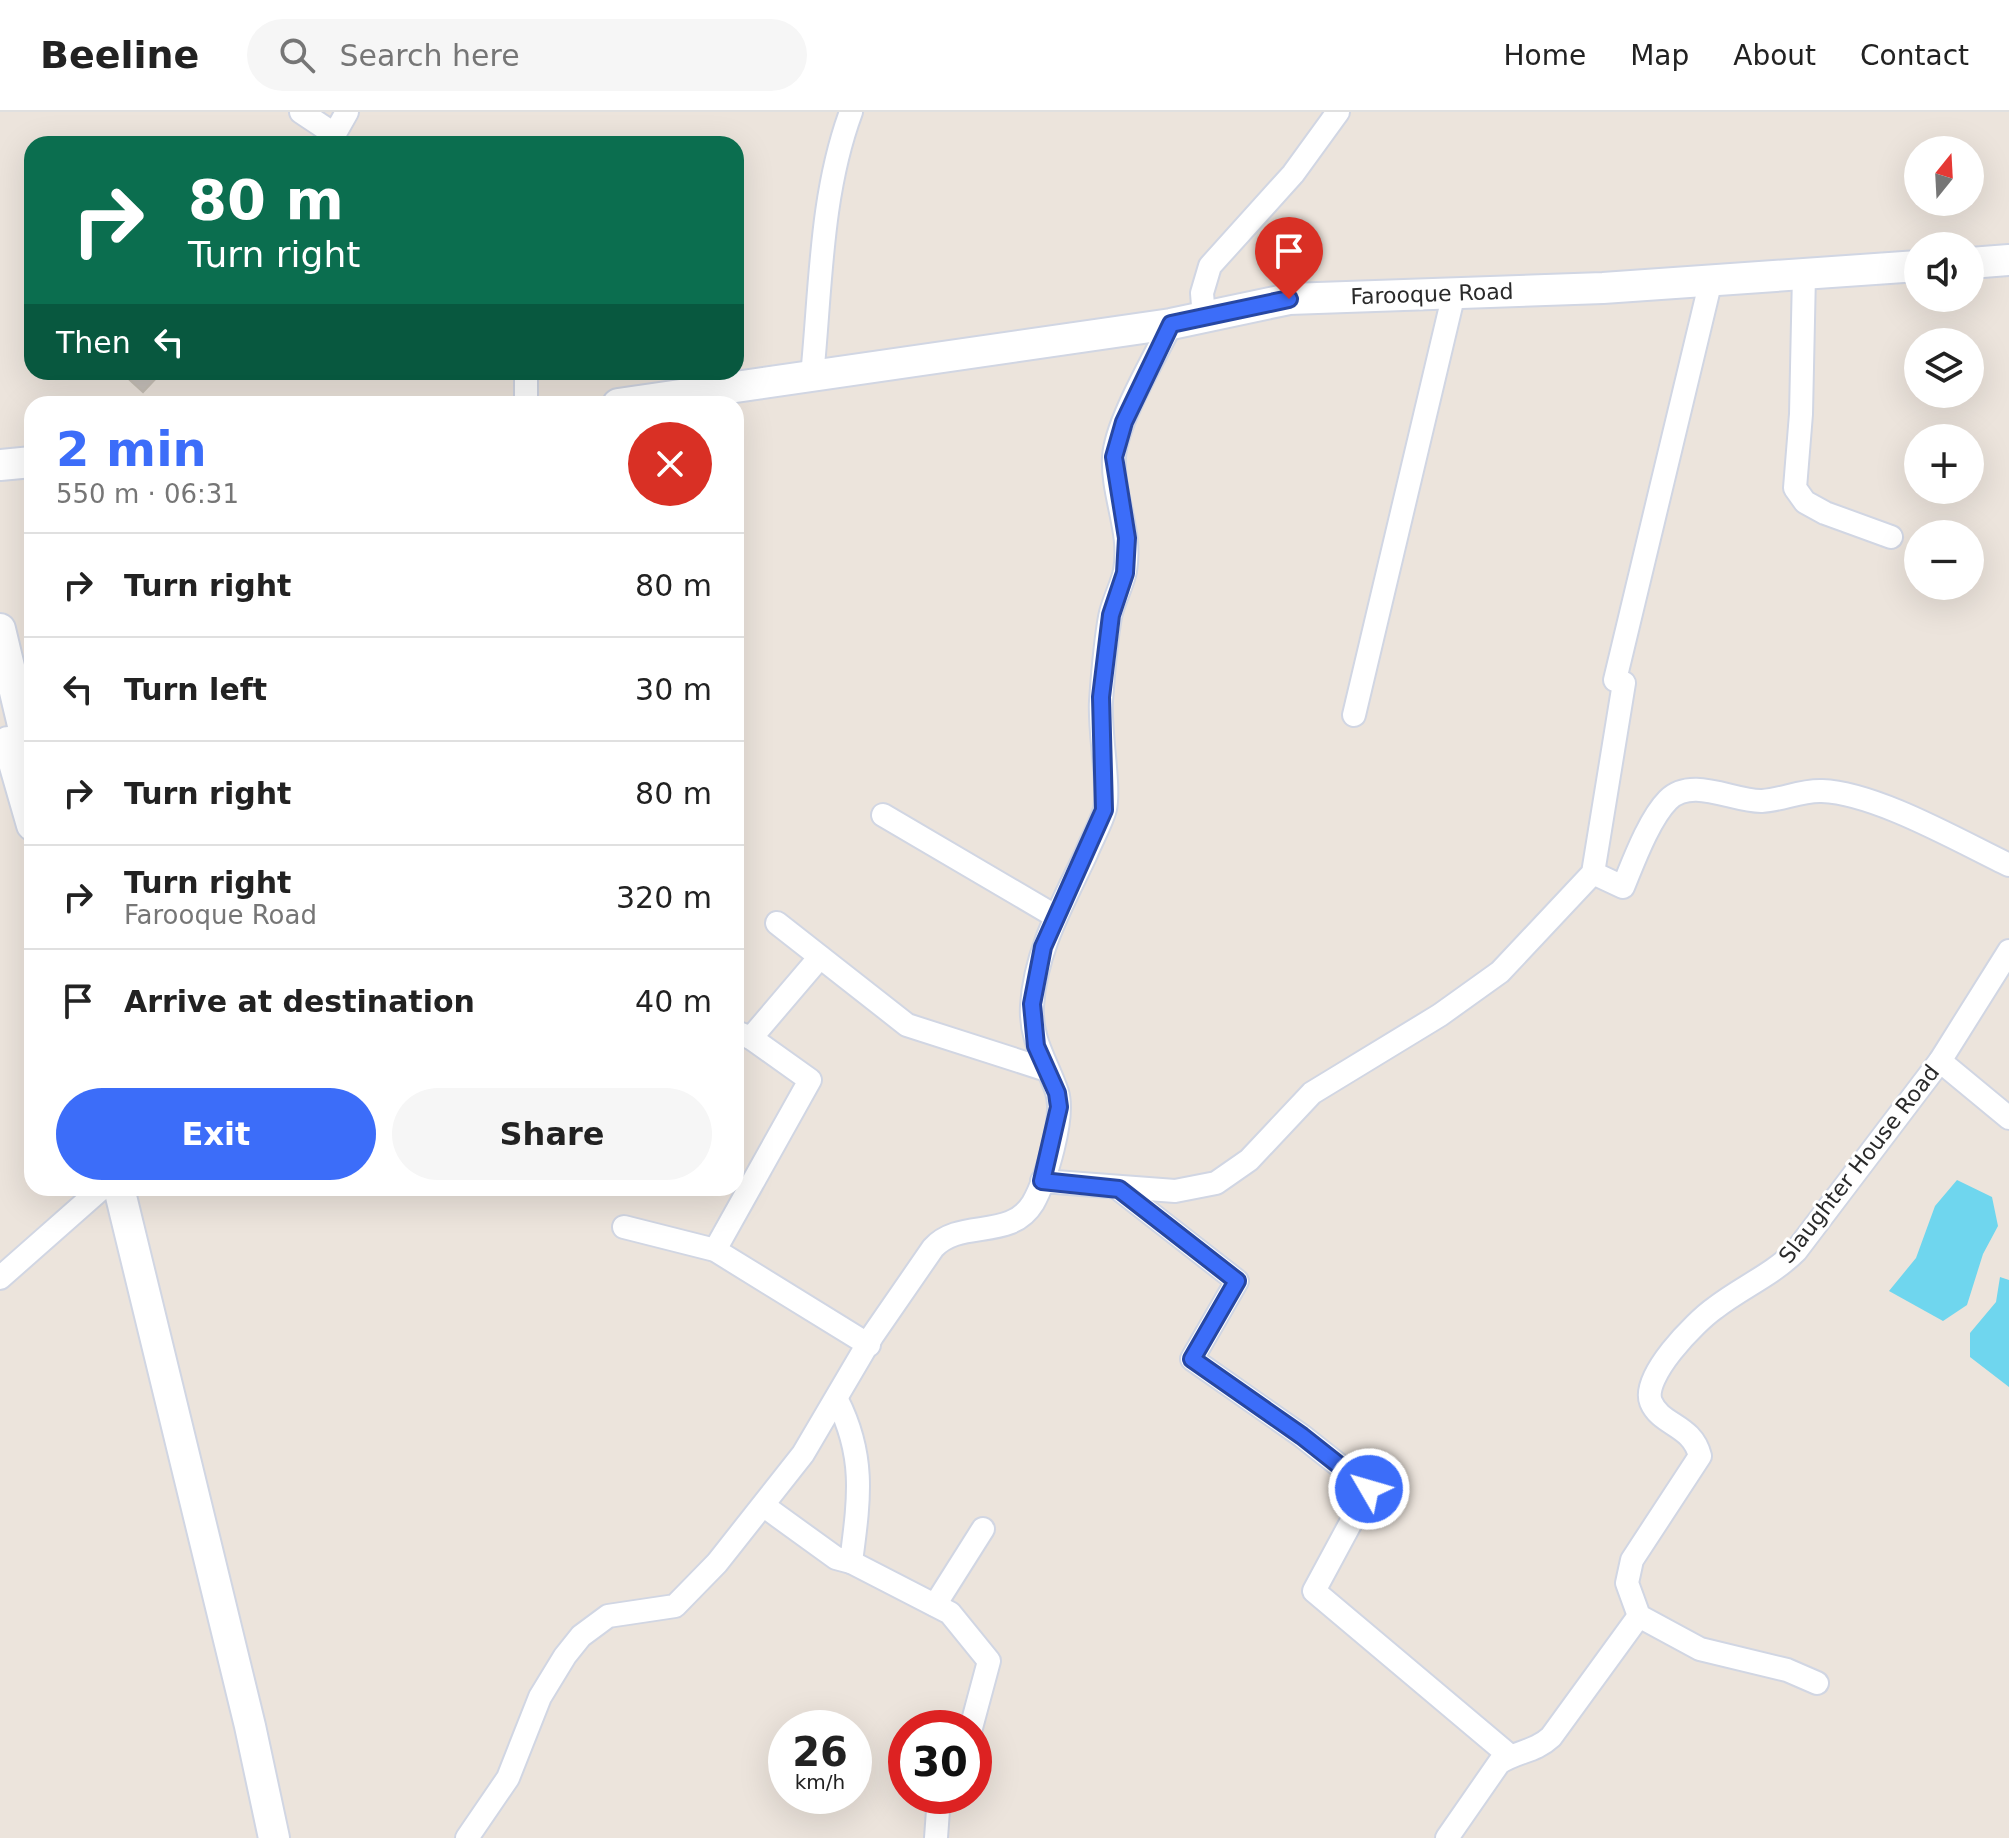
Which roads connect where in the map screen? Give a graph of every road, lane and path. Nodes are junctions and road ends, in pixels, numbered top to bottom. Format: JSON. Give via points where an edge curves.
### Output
{"nodes":[{"id":1,"x":301,"y":112,"type":"edge"},
{"id":2,"x":347,"y":112,"type":"edge"},
{"id":3,"x":851,"y":112,"type":"edge"},
{"id":4,"x":1338,"y":112,"type":"edge"},
{"id":5,"x":329,"y":136,"type":"edge"},
{"id":6,"x":334,"y":136,"type":"edge"},
{"id":7,"x":2009,"y":260,"type":"edge"},
{"id":8,"x":1984,"y":262,"type":"edge"},
{"id":9,"x":1904,"y":267,"type":"edge"},
{"id":10,"x":1804,"y":274,"type":"junction"},
{"id":11,"x":1711,"y":280,"type":"junction"},
{"id":12,"x":1454,"y":293,"type":"junction"},
{"id":13,"x":1204,"y":318,"type":"junction"},
{"id":14,"x":1171,"y":324,"type":"junction"},
{"id":15,"x":812,"y":376,"type":"junction"},
{"id":16,"x":679,"y":396,"type":"edge"},
{"id":17,"x":24,"y":463,"type":"edge"},
{"id":18,"x":0,"y":465,"type":"edge"},
{"id":19,"x":1891,"y":537,"type":"dead end"},
{"id":20,"x":0,"y":629,"type":"edge"},
{"id":21,"x":0,"y":703,"type":"edge"},
{"id":22,"x":1354,"y":715,"type":"dead end"},
{"id":23,"x":24,"y":730,"type":"edge"},
{"id":24,"x":24,"y":794,"type":"edge"},
{"id":25,"x":883,"y":815,"type":"dead end"},
{"id":26,"x":2009,"y":865,"type":"edge"},
{"id":27,"x":1593,"y":873,"type":"junction"},
{"id":28,"x":1055,"y":916,"type":"junction"},
{"id":29,"x":777,"y":923,"type":"dead end"},
{"id":30,"x":2009,"y":951,"type":"edge"},
{"id":31,"x":820,"y":957,"type":"junction"},
{"id":32,"x":744,"y":1035,"type":"edge"},
{"id":33,"x":1940,"y":1061,"type":"junction"},
{"id":34,"x":1047,"y":1070,"type":"junction"},
{"id":35,"x":2009,"y":1118,"type":"edge"},
{"id":36,"x":1042,"y":1181,"type":"junction"},
{"id":37,"x":1119,"y":1189,"type":"junction"},
{"id":38,"x":111,"y":1196,"type":"edge"},
{"id":39,"x":122,"y":1196,"type":"edge"},
{"id":40,"x":122,"y":1196,"type":"edge"},
{"id":41,"x":624,"y":1227,"type":"dead end"},
{"id":42,"x":715,"y":1250,"type":"junction"},
{"id":43,"x":0,"y":1278,"type":"edge"},
{"id":44,"x":869,"y":1345,"type":"junction"},
{"id":45,"x":837,"y":1400,"type":"junction"},
{"id":46,"x":764,"y":1506,"type":"junction"},
{"id":47,"x":983,"y":1529,"type":"dead end"},
{"id":48,"x":851,"y":1562,"type":"junction"},
{"id":49,"x":935,"y":1605,"type":"junction"},
{"id":50,"x":1639,"y":1616,"type":"junction"},
{"id":51,"x":1817,"y":1683,"type":"dead end"},
{"id":52,"x":976,"y":1710,"type":"edge"},
{"id":53,"x":1510,"y":1756,"type":"junction"},
{"id":54,"x":938,"y":1814,"type":"edge"},
{"id":55,"x":274,"y":1838,"type":"edge"},
{"id":56,"x":289,"y":1838,"type":"edge"},
{"id":57,"x":467,"y":1838,"type":"edge"},
{"id":58,"x":936,"y":1838,"type":"edge"},
{"id":59,"x":1447,"y":1838,"type":"edge"}],
"edges":[{"from":1,"to":5,"type":"street"},
{"from":2,"to":6,"type":"street"},
{"from":3,"to":15,"type":"street","via":[[828,205]]},
{"from":4,"to":13,"type":"street","via":[[1293,174],[1210,266],[1202,293]]},
{"from":7,"to":8,"type":"street"},
{"from":9,"to":10,"type":"street","name":"Farooque Road"},
{"from":10,"to":11,"type":"street","name":"Farooque Road"},
{"from":10,"to":19,"type":"street","via":[[1795,488],[1805,502],[1825,513]]},
{"from":11,"to":12,"type":"street","name":"Farooque Road"},
{"from":11,"to":27,"type":"street","via":[[1619,681]]},
{"from":12,"to":13,"type":"street","name":"Farooque Road","via":[[1289,299]]},
{"from":12,"to":22,"type":"street"},
{"from":13,"to":14,"type":"street","name":"Farooque Road"},
{"from":14,"to":15,"type":"street","name":"Farooque Road"},
{"from":14,"to":28,"type":"street","via":[[1124,422],[1114,457],[1127,538],[1125,573],[1111,615],[1103,676],[1099,733],[1104,810]]},
{"from":15,"to":16,"type":"street","name":"Farooque Road"},
{"from":17,"to":18,"type":"street"},
{"from":20,"to":23,"type":"street"},
{"from":21,"to":24,"type":"street"},
{"from":25,"to":28,"type":"street"},
{"from":26,"to":27,"type":"street","via":[[1900,812],[1826,791],[1763,801],[1692,790],[1668,799],[1623,887]]},
{"from":27,"to":37,"type":"street","via":[[1500,972],[1312,1093],[1249,1160],[1216,1183],[1175,1191]]},
{"from":28,"to":34,"type":"street","via":[[1032,1004],[1034,1037]]},
{"from":29,"to":31,"type":"street"},
{"from":30,"to":33,"type":"street","name":"Slaughter House Road"},
{"from":31,"to":32,"type":"street"},
{"from":31,"to":34,"type":"street","via":[[907,1025]]},
{"from":32,"to":42,"type":"street","via":[[810,1080]]},
{"from":33,"to":35,"type":"street"},
{"from":33,"to":50,"type":"street","name":"Slaughter House Road","via":[[1796,1251],[1688,1332],[1650,1386],[1656,1410],[1689,1433],[1700,1456],[1632,1560],[1627,1583]]},
{"from":34,"to":36,"type":"street","via":[[1059,1107]]},
{"from":36,"to":37,"type":"street"},
{"from":36,"to":44,"type":"street","via":[[1029,1209],[1011,1223],[943,1237]]},
{"from":37,"to":53,"type":"street","via":[[1237,1281],[1192,1359],[1369,1489],[1314,1591]]},
{"from":38,"to":43,"type":"street"},
{"from":39,"to":55,"type":"street"},
{"from":40,"to":56,"type":"street","via":[[172,1363]]},
{"from":41,"to":42,"type":"street"},
{"from":42,"to":44,"type":"street"},
{"from":44,"to":45,"type":"street"},
{"from":45,"to":46,"type":"street"},
{"from":45,"to":48,"type":"street","via":[[858,1456]]},
{"from":46,"to":48,"type":"street","via":[[836,1558]]},
{"from":46,"to":57,"type":"street","via":[[675,1606],[608,1616],[581,1636],[540,1697],[508,1778]]},
{"from":47,"to":49,"type":"street"},
{"from":48,"to":49,"type":"street"},
{"from":49,"to":52,"type":"street","via":[[950,1613],[989,1661]]},
{"from":50,"to":51,"type":"street","via":[[1700,1649],[1787,1670]]},
{"from":50,"to":53,"type":"street","via":[[1551,1737],[1539,1748]]},
{"from":53,"to":59,"type":"street","via":[[1499,1763]]},
{"from":54,"to":58,"type":"street"}]}
